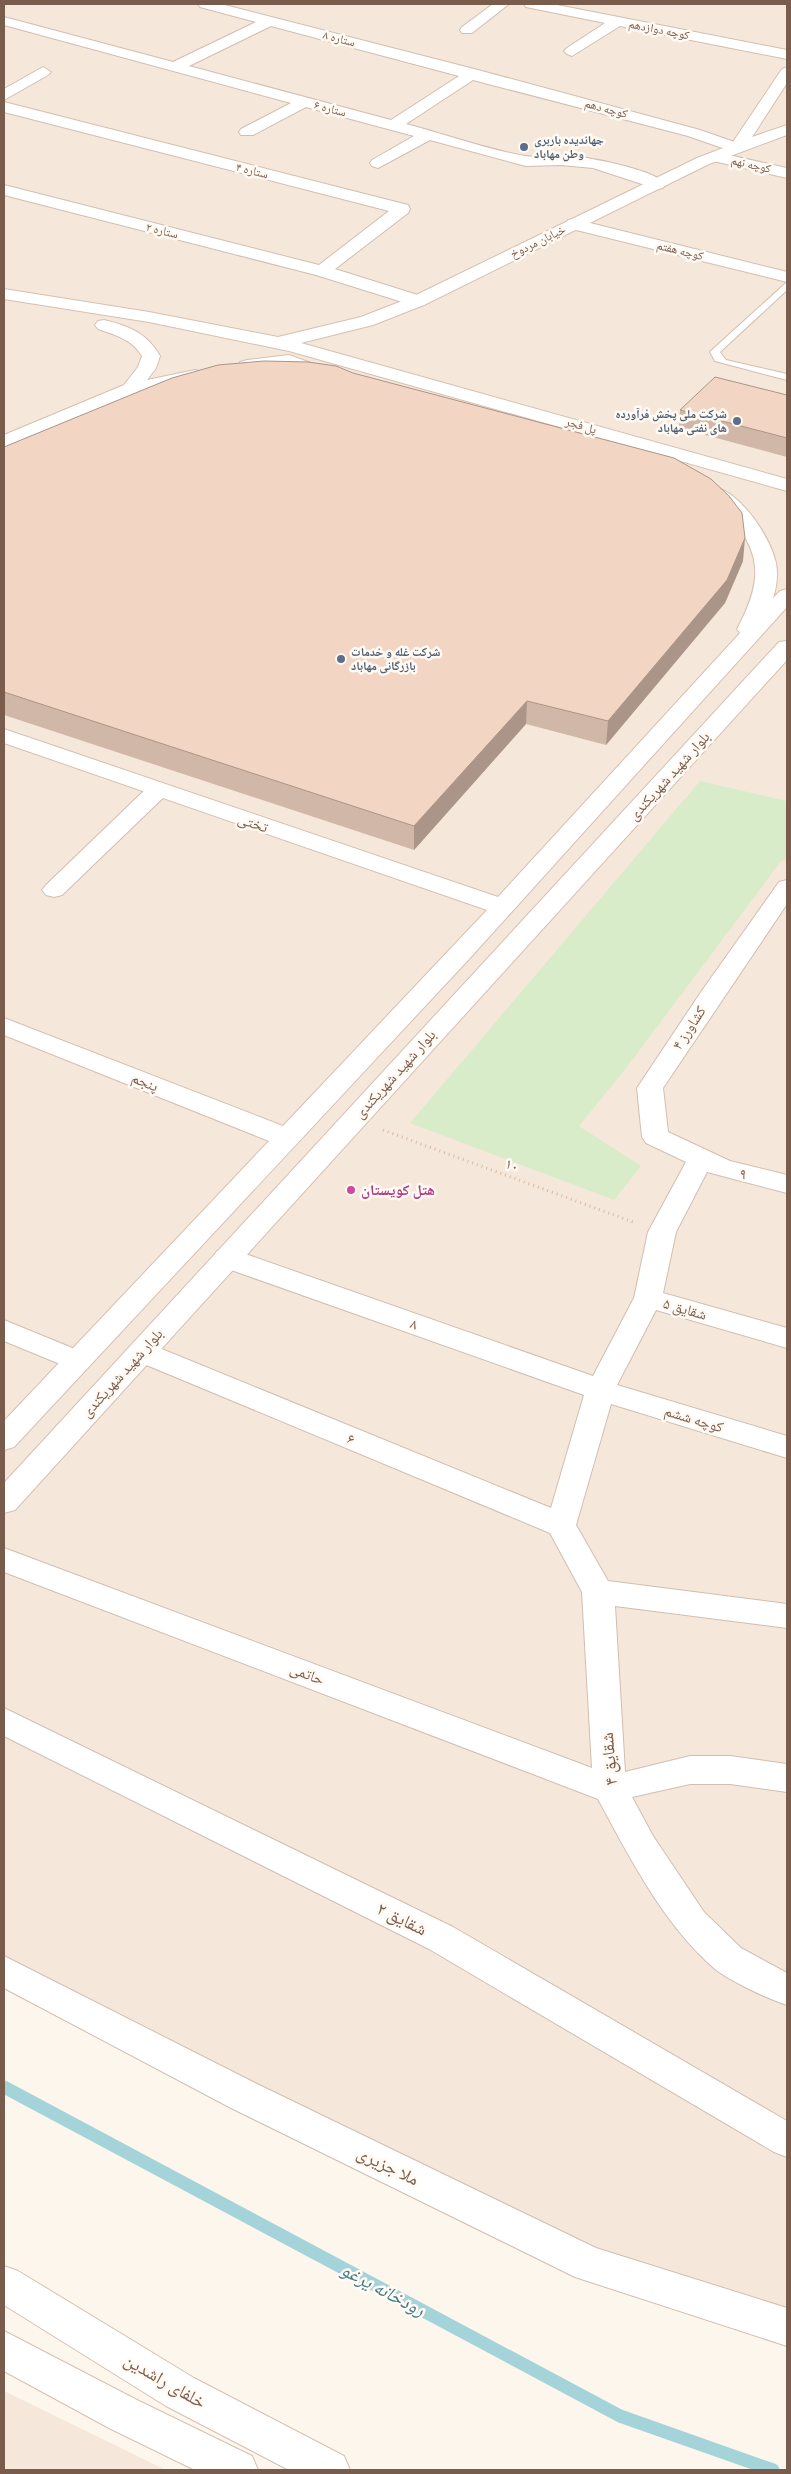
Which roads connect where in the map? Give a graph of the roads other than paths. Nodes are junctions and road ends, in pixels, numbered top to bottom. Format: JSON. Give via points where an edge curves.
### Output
{"nodes":[{"id":1,"x":205,"y":4,"type":"edge"},
{"id":2,"x":502,"y":4,"type":"edge"},
{"id":3,"x":531,"y":4,"type":"edge"},
{"id":4,"x":565,"y":7,"type":"edge"},
{"id":5,"x":270,"y":20,"type":"junction"},
{"id":6,"x":4,"y":21,"type":"edge"},
{"id":7,"x":618,"y":21,"type":"junction"},
{"id":8,"x":467,"y":30,"type":"dead end"},
{"id":9,"x":572,"y":51,"type":"dead end"},
{"id":10,"x":787,"y":55,"type":"edge"},
{"id":11,"x":174,"y":67,"type":"junction"},
{"id":12,"x":43,"y":72,"type":"dead end"},
{"id":13,"x":787,"y":72,"type":"edge"},
{"id":14,"x":473,"y":73,"type":"junction"},
{"id":15,"x":4,"y":95,"type":"edge"},
{"id":16,"x":304,"y":102,"type":"junction"},
{"id":17,"x":4,"y":108,"type":"edge"},
{"id":18,"x":392,"y":126,"type":"junction"},
{"id":19,"x":787,"y":130,"type":"edge"},
{"id":20,"x":247,"y":132,"type":"dead end"},
{"id":21,"x":426,"y":135,"type":"junction"},
{"id":22,"x":737,"y":148,"type":"junction"},
{"id":23,"x":715,"y":157,"type":"junction"},
{"id":24,"x":378,"y":163,"type":"dead end"},
{"id":25,"x":787,"y":173,"type":"edge"},
{"id":26,"x":657,"y":184,"type":"junction"},
{"id":27,"x":4,"y":190,"type":"edge"},
{"id":28,"x":574,"y":224,"type":"junction"},
{"id":29,"x":322,"y":271,"type":"junction"},
{"id":30,"x":787,"y":277,"type":"edge"},
{"id":31,"x":787,"y":285,"type":"edge"},
{"id":32,"x":4,"y":294,"type":"edge"},
{"id":33,"x":418,"y":301,"type":"junction"},
{"id":34,"x":49,"y":318,"type":"dead end"},
{"id":35,"x":104,"y":325,"type":"junction"},
{"id":36,"x":242,"y":334,"type":"junction"},
{"id":37,"x":285,"y":341,"type":"junction"},
{"id":38,"x":289,"y":361,"type":"junction"},
{"id":39,"x":230,"y":370,"type":"edge"},
{"id":40,"x":210,"y":374,"type":"edge"},
{"id":41,"x":360,"y":375,"type":"junction"},
{"id":42,"x":787,"y":377,"type":"edge"},
{"id":43,"x":132,"y":389,"type":"junction"},
{"id":44,"x":4,"y":442,"type":"edge"},
{"id":45,"x":754,"y":464,"type":"junction"},
{"id":46,"x":787,"y":467,"type":"edge"},
{"id":47,"x":787,"y":474,"type":"edge"},
{"id":48,"x":787,"y":485,"type":"edge"},
{"id":49,"x":787,"y":495,"type":"edge"},
{"id":50,"x":787,"y":504,"type":"edge"},
{"id":51,"x":787,"y":595,"type":"edge"},
{"id":52,"x":787,"y":647,"type":"edge"},
{"id":53,"x":737,"y":651,"type":"junction"},
{"id":54,"x":4,"y":737,"type":"edge"},
{"id":55,"x":158,"y":790,"type":"junction"},
{"id":56,"x":787,"y":887,"type":"edge"},
{"id":57,"x":54,"y":890,"type":"dead end"},
{"id":58,"x":503,"y":907,"type":"junction"},
{"id":59,"x":4,"y":1026,"type":"edge"},
{"id":60,"x":287,"y":1138,"type":"junction"},
{"id":61,"x":701,"y":1159,"type":"junction"},
{"id":62,"x":787,"y":1184,"type":"edge"},
{"id":63,"x":227,"y":1258,"type":"junction"},
{"id":64,"x":648,"y":1298,"type":"junction"},
{"id":65,"x":4,"y":1330,"type":"edge"},
{"id":66,"x":787,"y":1338,"type":"edge"},
{"id":67,"x":142,"y":1352,"type":"junction"},
{"id":68,"x":77,"y":1361,"type":"junction"},
{"id":69,"x":600,"y":1390,"type":"junction"},
{"id":70,"x":4,"y":1439,"type":"edge"},
{"id":71,"x":787,"y":1447,"type":"edge"},
{"id":72,"x":4,"y":1502,"type":"edge"},
{"id":73,"x":560,"y":1525,"type":"junction"},
{"id":74,"x":4,"y":1560,"type":"edge"},
{"id":75,"x":598,"y":1592,"type":"junction"},
{"id":76,"x":787,"y":1616,"type":"edge"},
{"id":77,"x":4,"y":1720,"type":"edge"},
{"id":78,"x":787,"y":1778,"type":"edge"},
{"id":79,"x":610,"y":1789,"type":"junction"},
{"id":80,"x":4,"y":1971,"type":"edge"},
{"id":81,"x":787,"y":1990,"type":"edge"},
{"id":82,"x":787,"y":2140,"type":"edge"},
{"id":83,"x":4,"y":2284,"type":"edge"},
{"id":84,"x":787,"y":2327,"type":"edge"},
{"id":85,"x":4,"y":2350,"type":"edge"},
{"id":86,"x":238,"y":2470,"type":"edge"},
{"id":87,"x":330,"y":2470,"type":"edge"}],
"edges":[{"from":1,"to":5,"type":"street","name":"ستاره ۸"},
{"from":2,"to":8,"type":"street"},
{"from":3,"to":4,"type":"street","name":"کوچه دوازدهم"},
{"from":4,"to":7,"type":"street","name":"کوچه دوازدهم"},
{"from":5,"to":11,"type":"street"},
{"from":5,"to":14,"type":"street","name":"ستاره ۸"},
{"from":6,"to":11,"type":"street","name":"ستاره ۶"},
{"from":7,"to":9,"type":"street"},
{"from":7,"to":10,"type":"street","name":"کوچه دوازدهم"},
{"from":11,"to":16,"type":"street","name":"ستاره ۶"},
{"from":12,"to":15,"type":"street"},
{"from":13,"to":22,"type":"street"},
{"from":14,"to":18,"type":"street"},
{"from":14,"to":22,"type":"street","name":"کوچه دهم","via":[[694,133]]},
{"from":16,"to":18,"type":"street","name":"ستاره ۶"},
{"from":16,"to":20,"type":"street"},
{"from":17,"to":29,"type":"street","name":"ستاره ۴","via":[[402,210]]},
{"from":18,"to":21,"type":"street","name":"ستاره ۶"},
{"from":19,"to":22,"type":"street","name":"خیابان مردوخ"},
{"from":21,"to":24,"type":"street"},
{"from":21,"to":26,"type":"street","name":"ستاره ۶","via":[[526,161],[584,160]]},
{"from":22,"to":23,"type":"street","name":"خیابان مردوخ"},
{"from":23,"to":25,"type":"street","name":"کوچه نهم"},
{"from":23,"to":26,"type":"street","name":"خیابان مردوخ"},
{"from":26,"to":28,"type":"street","name":"خیابان مردوخ"},
{"from":27,"to":29,"type":"street","name":"ستاره ۲"},
{"from":28,"to":30,"type":"street","name":"کوچه هفتم"},
{"from":28,"to":33,"type":"street","name":"خیابان مردوخ"},
{"from":29,"to":33,"type":"street","name":"ستاره ۲"},
{"from":31,"to":42,"type":"lane","via":[[715,352],[723,362]]},
{"from":32,"to":36,"type":"street","via":[[116,310]]},
{"from":33,"to":37,"type":"street","name":"خیابان مردوخ","via":[[367,321]]},
{"from":34,"to":35,"type":"street"},
{"from":35,"to":38,"type":"street"},
{"from":35,"to":43,"type":"street","via":[[132,334],[145,345],[151,356],[147,368]]},
{"from":36,"to":37,"type":"street"},
{"from":36,"to":41,"type":"street"},
{"from":37,"to":45,"type":"street","via":[[351,353]]},
{"from":38,"to":39,"type":"street"},
{"from":38,"to":41,"type":"street"},
{"from":40,"to":43,"type":"street"},
{"from":41,"to":48,"type":"street","name":"پل فجر"},
{"from":41,"to":49,"type":"street"},
{"from":43,"to":44,"type":"street"},
{"from":45,"to":46,"type":"street"},
{"from":45,"to":47,"type":"street"},
{"from":50,"to":53,"type":"street","via":[[695,480],[740,513],[761,550],[766,577],[761,604]]},
{"from":51,"to":53,"type":"street"},
{"from":52,"to":63,"type":"street","name":"بلوار شهید شهریکندی"},
{"from":53,"to":58,"type":"street"},
{"from":54,"to":55,"type":"street","name":"تختی"},
{"from":55,"to":57,"type":"street"},
{"from":55,"to":58,"type":"street","name":"تختی"},
{"from":56,"to":61,"type":"street","name":"کشاورز ۴","via":[[650,1088],[655,1137]]},
{"from":58,"to":60,"type":"street"},
{"from":59,"to":60,"type":"street","name":"پنجم"},
{"from":60,"to":68,"type":"street"},
{"from":61,"to":62,"type":"street","name":"۹","via":[[722,1168]]},
{"from":61,"to":64,"type":"street","name":"شقایق ۵","via":[[662,1232]]},
{"from":63,"to":67,"type":"street","name":"بلوار شهید شهریکندی"},
{"from":63,"to":69,"type":"street","name":"۸"},
{"from":64,"to":66,"type":"street","name":"شقایق ۵"},
{"from":64,"to":69,"type":"street"},
{"from":65,"to":68,"type":"street"},
{"from":67,"to":72,"type":"street","name":"بلوار شهید شهریکندی"},
{"from":67,"to":73,"type":"street","name":"۶"},
{"from":68,"to":70,"type":"street"},
{"from":69,"to":71,"type":"street","name":"کوچه ششم"},
{"from":69,"to":73,"type":"street"},
{"from":73,"to":75,"type":"street","name":"شقایق ۴"},
{"from":74,"to":79,"type":"street","name":"حاتمی"},
{"from":75,"to":76,"type":"street"},
{"from":75,"to":79,"type":"street","name":"شقایق ۴"},
{"from":77,"to":82,"type":"street","name":"شقایق ۲","via":[[441,1938]]},
{"from":78,"to":79,"type":"street","via":[[730,1770],[690,1770]]},
{"from":79,"to":81,"type":"street","name":"شقایق ۴","via":[[641,1846],[692,1923],[729,1958]]},
{"from":80,"to":84,"type":"street","name":"ملا جزیری","via":[[244,2096],[589,2264]]},
{"from":83,"to":87,"type":"street","name":"خلفای راشدین","via":[[180,2392]]},
{"from":85,"to":86,"type":"street"}]}
